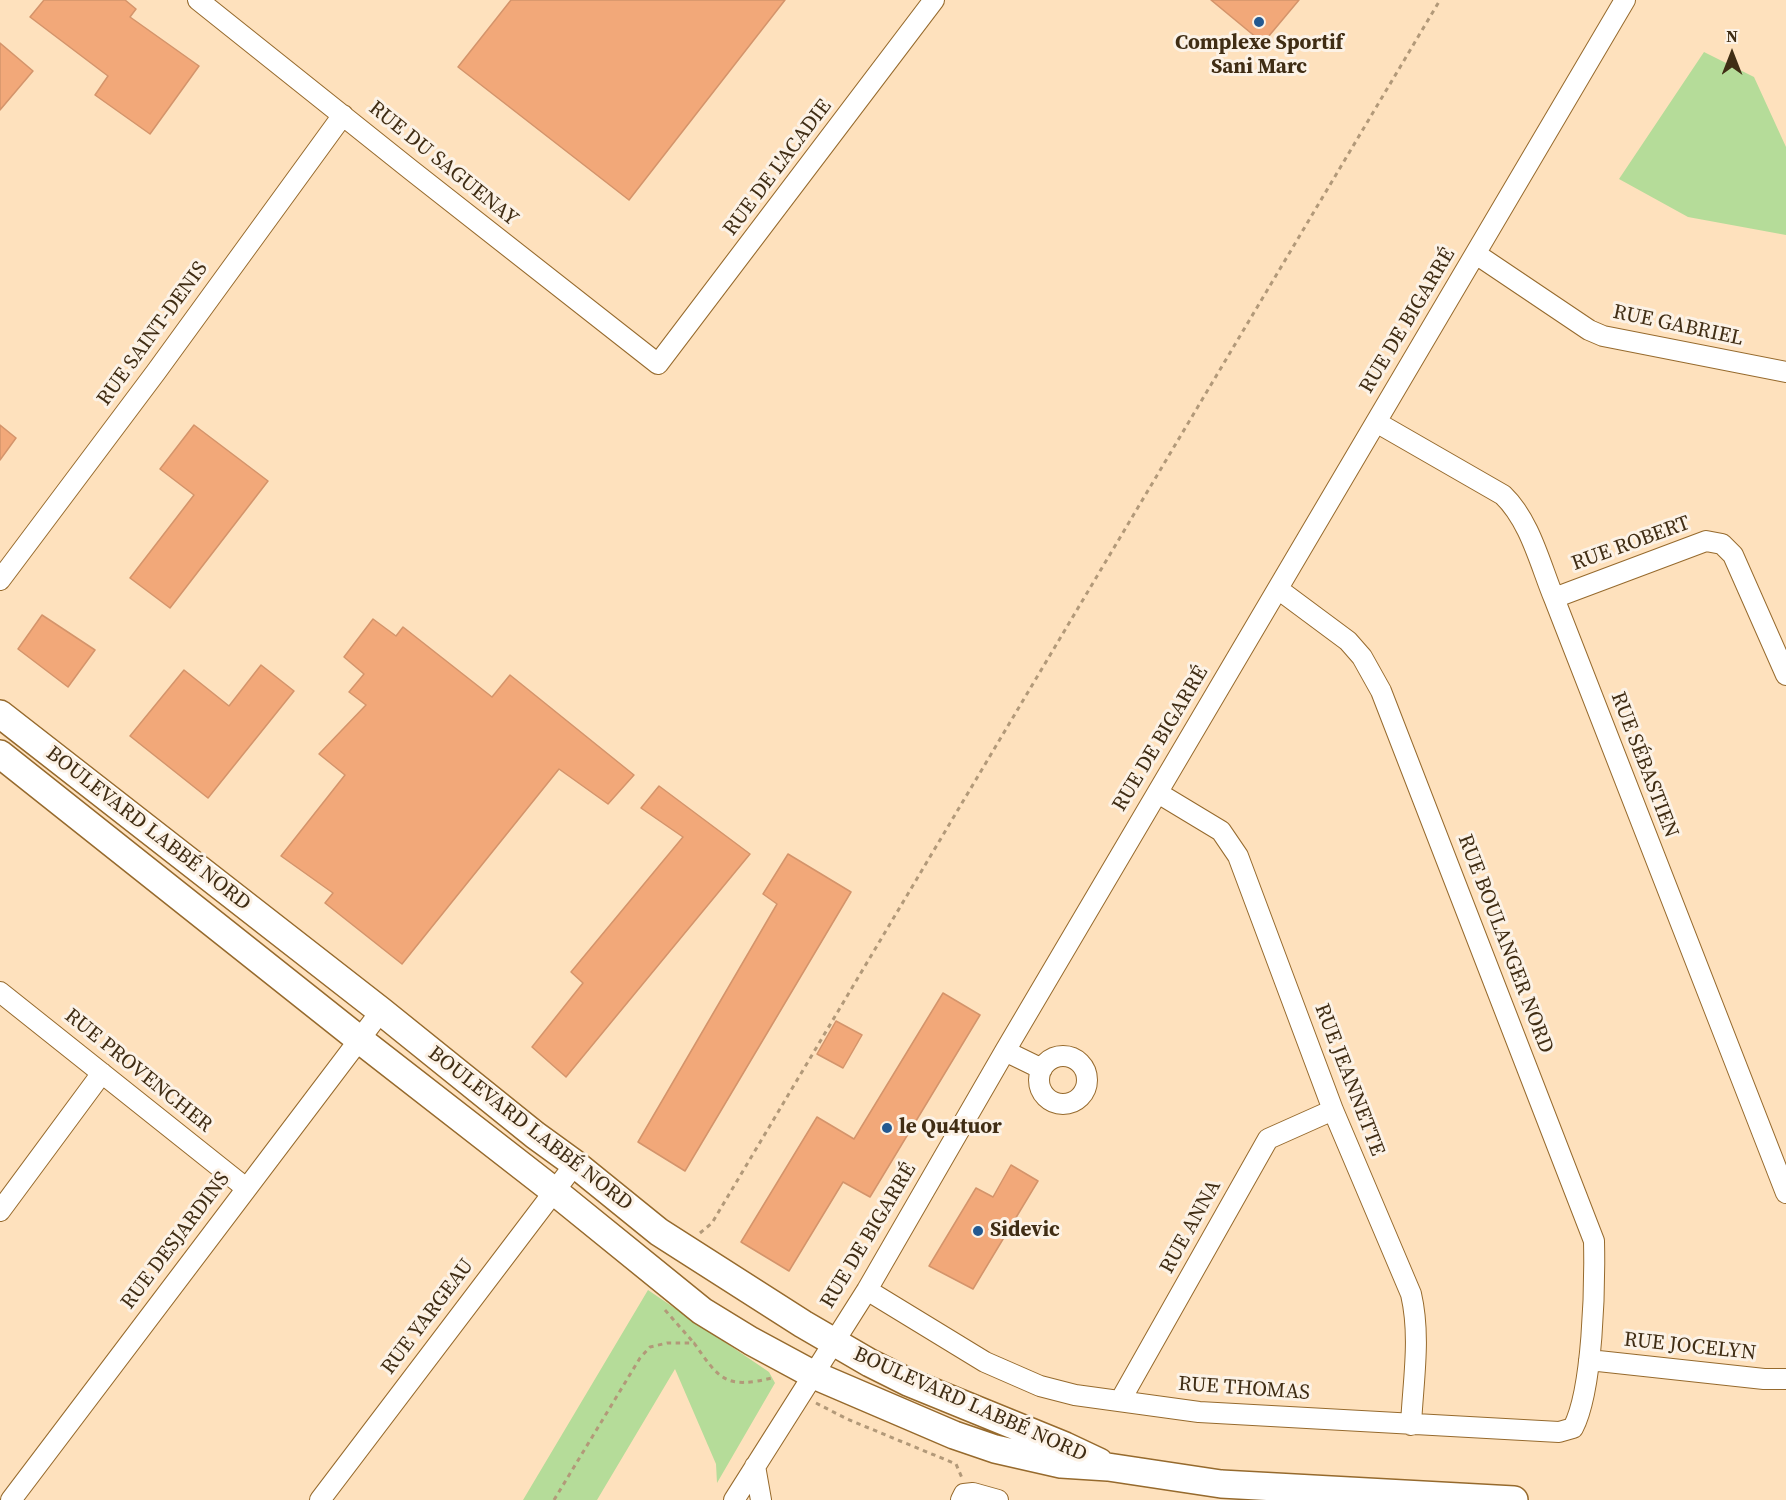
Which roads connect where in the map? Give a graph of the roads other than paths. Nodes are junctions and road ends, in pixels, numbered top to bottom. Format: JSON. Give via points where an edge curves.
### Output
{"nodes":[{"id":1,"x":198,"y":0,"type":"edge"},
{"id":2,"x":934,"y":0,"type":"edge"},
{"id":3,"x":1625,"y":0,"type":"edge"},
{"id":4,"x":343,"y":115,"type":"junction"},
{"id":5,"x":1476,"y":254,"type":"junction"},
{"id":6,"x":658,"y":364,"type":"joint"},
{"id":7,"x":1786,"y":372,"type":"edge"},
{"id":8,"x":1376,"y":422,"type":"junction"},
{"id":9,"x":0,"y":580,"type":"edge"},
{"id":10,"x":1278,"y":589,"type":"junction"},
{"id":11,"x":1554,"y":598,"type":"junction"},
{"id":12,"x":1786,"y":675,"type":"edge"},
{"id":13,"x":0,"y":714,"type":"edge"},
{"id":14,"x":0,"y":754,"type":"edge"},
{"id":15,"x":1158,"y":793,"type":"junction"},
{"id":16,"x":0,"y":992,"type":"edge"},
{"id":17,"x":381,"y":1011,"type":"junction"},
{"id":18,"x":360,"y":1040,"type":"junction"},
{"id":19,"x":1005,"y":1051,"type":"junction"},
{"id":20,"x":1042,"y":1069,"type":"dead end"},
{"id":21,"x":102,"y":1073,"type":"junction"},
{"id":22,"x":1333,"y":1110,"type":"junction"},
{"id":23,"x":575,"y":1164,"type":"junction"},
{"id":24,"x":246,"y":1188,"type":"junction"},
{"id":25,"x":554,"y":1191,"type":"junction"},
{"id":26,"x":1786,"y":1193,"type":"edge"},
{"id":27,"x":0,"y":1211,"type":"edge"},
{"id":28,"x":867,"y":1290,"type":"junction"},
{"id":29,"x":834,"y":1342,"type":"junction"},
{"id":30,"x":1589,"y":1360,"type":"junction"},
{"id":31,"x":1786,"y":1379,"type":"edge"},
{"id":32,"x":808,"y":1385,"type":"junction"},
{"id":33,"x":1120,"y":1401,"type":"junction"},
{"id":34,"x":1411,"y":1425,"type":"junction"},
{"id":35,"x":755,"y":1466,"type":"junction"},
{"id":36,"x":1108,"y":1467,"type":"junction"},
{"id":37,"x":963,"y":1497,"type":"edge"},
{"id":38,"x":10,"y":1500,"type":"edge"},
{"id":39,"x":320,"y":1500,"type":"edge"},
{"id":40,"x":734,"y":1500,"type":"edge"},
{"id":41,"x":761,"y":1500,"type":"edge"},
{"id":42,"x":998,"y":1500,"type":"edge"},
{"id":43,"x":1514,"y":1500,"type":"edge"}],
"edges":[{"from":1,"to":4,"type":"street","name":"RUE DU SAGUENAY"},
{"from":2,"to":6,"type":"street","name":"RUE DE L'ACADIE"},
{"from":3,"to":5,"type":"street","name":"RUE DE BIGARRÉ"},
{"from":4,"to":6,"type":"street","name":"RUE DU SAGUENAY"},
{"from":4,"to":9,"type":"street","name":"RUE SAINT-DENIS"},
{"from":5,"to":7,"type":"street","name":"RUE GABRIEL","via":[[1588,330],[1603,336]]},
{"from":5,"to":8,"type":"street","name":"RUE DE BIGARRÉ"},
{"from":8,"to":10,"type":"street","name":"RUE DE BIGARRÉ"},
{"from":8,"to":11,"type":"street","name":"RUE SÉBASTIEN","via":[[1503,495],[1524,524]]},
{"from":10,"to":15,"type":"street","name":"RUE DE BIGARRÉ"},
{"from":10,"to":30,"type":"street","name":"RUE BOULANGER NORD","via":[[1348,641],[1381,691],[1594,1241]]},
{"from":11,"to":12,"type":"street","name":"RUE ROBERT","via":[[1706,541],[1722,544],[1734,555]]},
{"from":11,"to":26,"type":"street","name":"RUE SÉBASTIEN"},
{"from":13,"to":17,"type":"main road","name":"BOULEVARD LABBÉ NORD"},
{"from":14,"to":18,"type":"main road","name":"BOULEVARD LABBÉ NORD"},
{"from":15,"to":19,"type":"street","name":"RUE DE BIGARRÉ"},
{"from":15,"to":22,"type":"street","name":"RUE JEANNETTE","via":[[1221,831],[1238,856]]},
{"from":16,"to":21,"type":"street","name":"RUE PROVENCHER"},
{"from":17,"to":18,"type":"street","name":"RUE DESJARDINS"},
{"from":17,"to":23,"type":"main road","name":"BOULEVARD LABBÉ NORD"},
{"from":18,"to":24,"type":"street","name":"RUE DESJARDINS"},
{"from":18,"to":25,"type":"main road","name":"BOULEVARD LABBÉ NORD"},
{"from":19,"to":20,"type":"street"},
{"from":19,"to":28,"type":"street","name":"RUE DE BIGARRÉ"},
{"from":21,"to":24,"type":"street","name":"RUE PROVENCHER"},
{"from":21,"to":27,"type":"street"},
{"from":22,"to":33,"type":"street","name":"RUE ANNA","via":[[1268,1139]]},
{"from":22,"to":34,"type":"street","name":"RUE JEANNETTE","via":[[1416,1314]]},
{"from":23,"to":25,"type":"street","name":"RUE YARGEAU"},
{"from":23,"to":29,"type":"main road","name":"BOULEVARD LABBÉ NORD","via":[[659,1232]]},
{"from":24,"to":38,"type":"street","name":"RUE DESJARDINS"},
{"from":25,"to":32,"type":"main road","name":"BOULEVARD LABBÉ NORD","via":[[702,1311],[751,1341]]},
{"from":25,"to":39,"type":"street","name":"RUE YARGEAU"},
{"from":28,"to":29,"type":"street","name":"RUE DE BIGARRÉ"},
{"from":28,"to":33,"type":"street","name":"RUE THOMAS","via":[[985,1362],[1040,1386]]},
{"from":29,"to":32,"type":"street","name":"RUE DE BIGARRÉ"},
{"from":29,"to":36,"type":"main road","name":"BOULEVARD LABBÉ NORD","via":[[908,1382]]},
{"from":30,"to":31,"type":"street","name":"RUE JOCELYN"},
{"from":30,"to":34,"type":"street","name":"RUE THOMAS","via":[[1579,1416],[1573,1428],[1559,1432]]},
{"from":32,"to":35,"type":"street","name":"RUE DE BIGARRÉ"},
{"from":32,"to":36,"type":"main road","name":"BOULEVARD LABBÉ NORD","via":[[904,1414],[995,1449],[1061,1464]]},
{"from":33,"to":34,"type":"street","name":"RUE THOMAS","via":[[1199,1412]]},
{"from":35,"to":40,"type":"street","name":"RUE DE BIGARRÉ"},
{"from":35,"to":41,"type":"street"},
{"from":36,"to":43,"type":"main road","name":"BOULEVARD LABBÉ NORD","via":[[1221,1484]]},
{"from":37,"to":42,"type":"street","via":[[973,1493]]}]}
